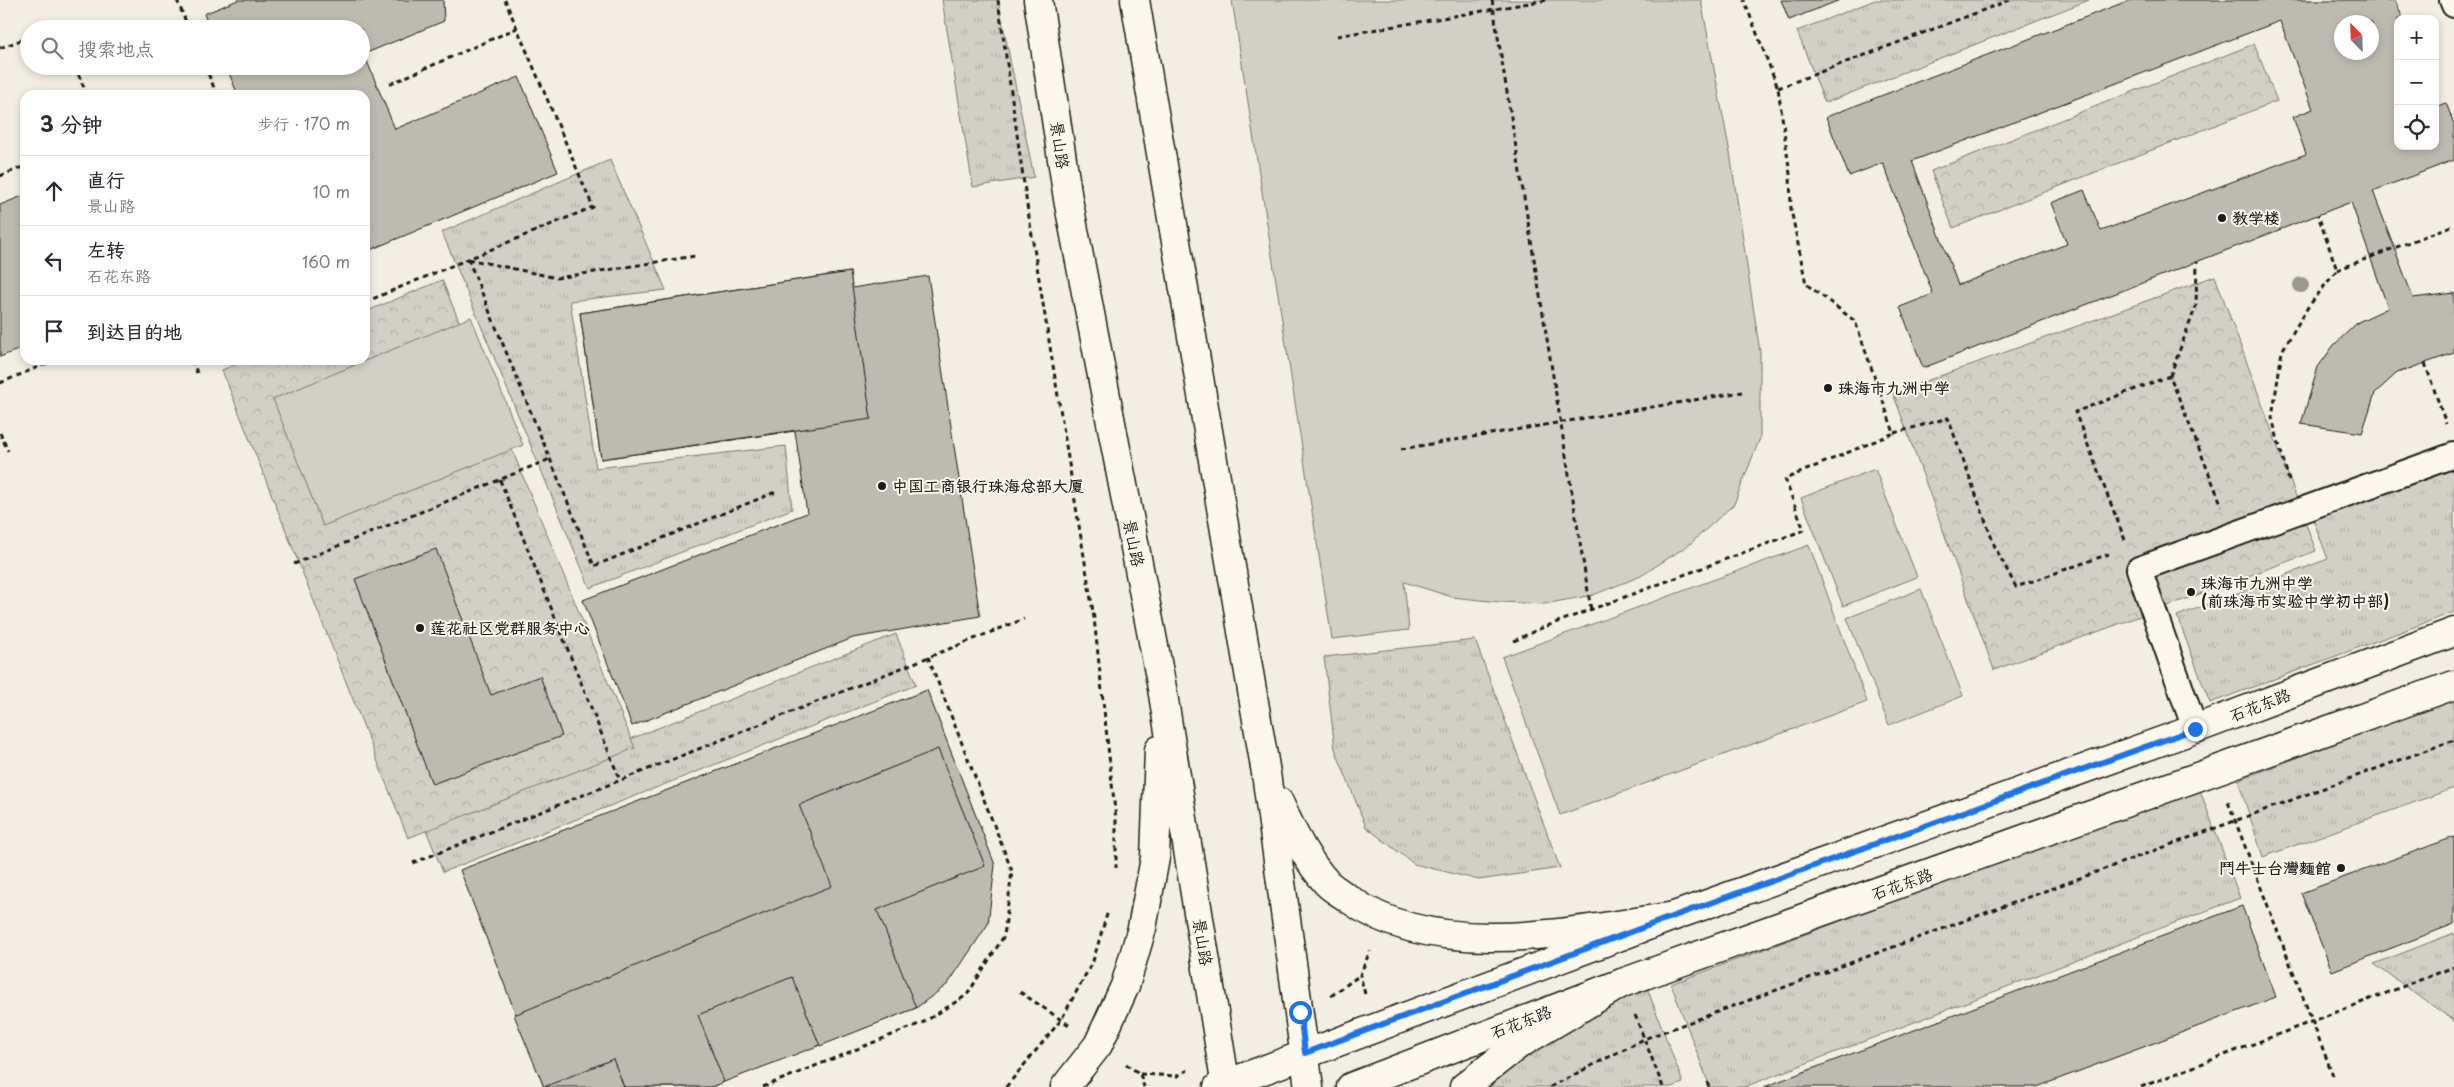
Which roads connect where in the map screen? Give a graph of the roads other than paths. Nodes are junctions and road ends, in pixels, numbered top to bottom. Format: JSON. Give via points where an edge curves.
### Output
{"nodes":[{"id":1,"x":1038,"y":0,"type":"edge"},
{"id":2,"x":1135,"y":0,"type":"edge"},
{"id":3,"x":2452,"y":0,"type":"edge"},
{"id":4,"x":2454,"y":5,"type":"edge"},
{"id":5,"x":2454,"y":456,"type":"edge"},
{"id":6,"x":2454,"y":632,"type":"edge"},
{"id":7,"x":2454,"y":685,"type":"edge"},
{"id":8,"x":1162,"y":688,"type":"junction"},
{"id":9,"x":2195,"y":729,"type":"junction"},
{"id":10,"x":1266,"y":773,"type":"junction"},
{"id":11,"x":1674,"y":916,"type":"junction"},
{"id":12,"x":1622,"y":983,"type":"junction"},
{"id":13,"x":1305,"y":1053,"type":"junction"},
{"id":14,"x":1224,"y":1086,"type":"edge"},
{"id":15,"x":1065,"y":1087,"type":"edge"},
{"id":16,"x":1309,"y":1087,"type":"edge"},
{"id":17,"x":1351,"y":1087,"type":"edge"},
{"id":18,"x":1464,"y":1087,"type":"edge"}],
"edges":[{"from":1,"to":8,"type":"main road","name":"景山路","via":[[1068,199]]},
{"from":2,"to":10,"type":"main road"},
{"from":3,"to":4,"type":"lane"},
{"from":5,"to":9,"type":"lane","via":[[2138,569]]},
{"from":6,"to":9,"type":"main road","name":"石花东路"},
{"from":7,"to":12,"type":"main road","name":"石花东路"},
{"from":8,"to":14,"type":"main road","name":"景山路"},
{"from":8,"to":15,"type":"main road","via":[[1156,858],[1142,928],[1125,986],[1098,1045]]},
{"from":9,"to":11,"type":"main road","name":"石花东路"},
{"from":10,"to":11,"type":"main road","via":[[1295,838],[1328,883],[1383,919],[1410,927],[1469,936],[1546,936]]},
{"from":10,"to":13,"type":"main road"},
{"from":11,"to":13,"type":"main road","name":"石花东路"},
{"from":12,"to":17,"type":"main road","name":"石花东路"},
{"from":12,"to":18,"type":"main road","via":[[1518,1045]]},
{"from":13,"to":14,"type":"main road","name":"石花东路"},
{"from":13,"to":16,"type":"main road"}]}
